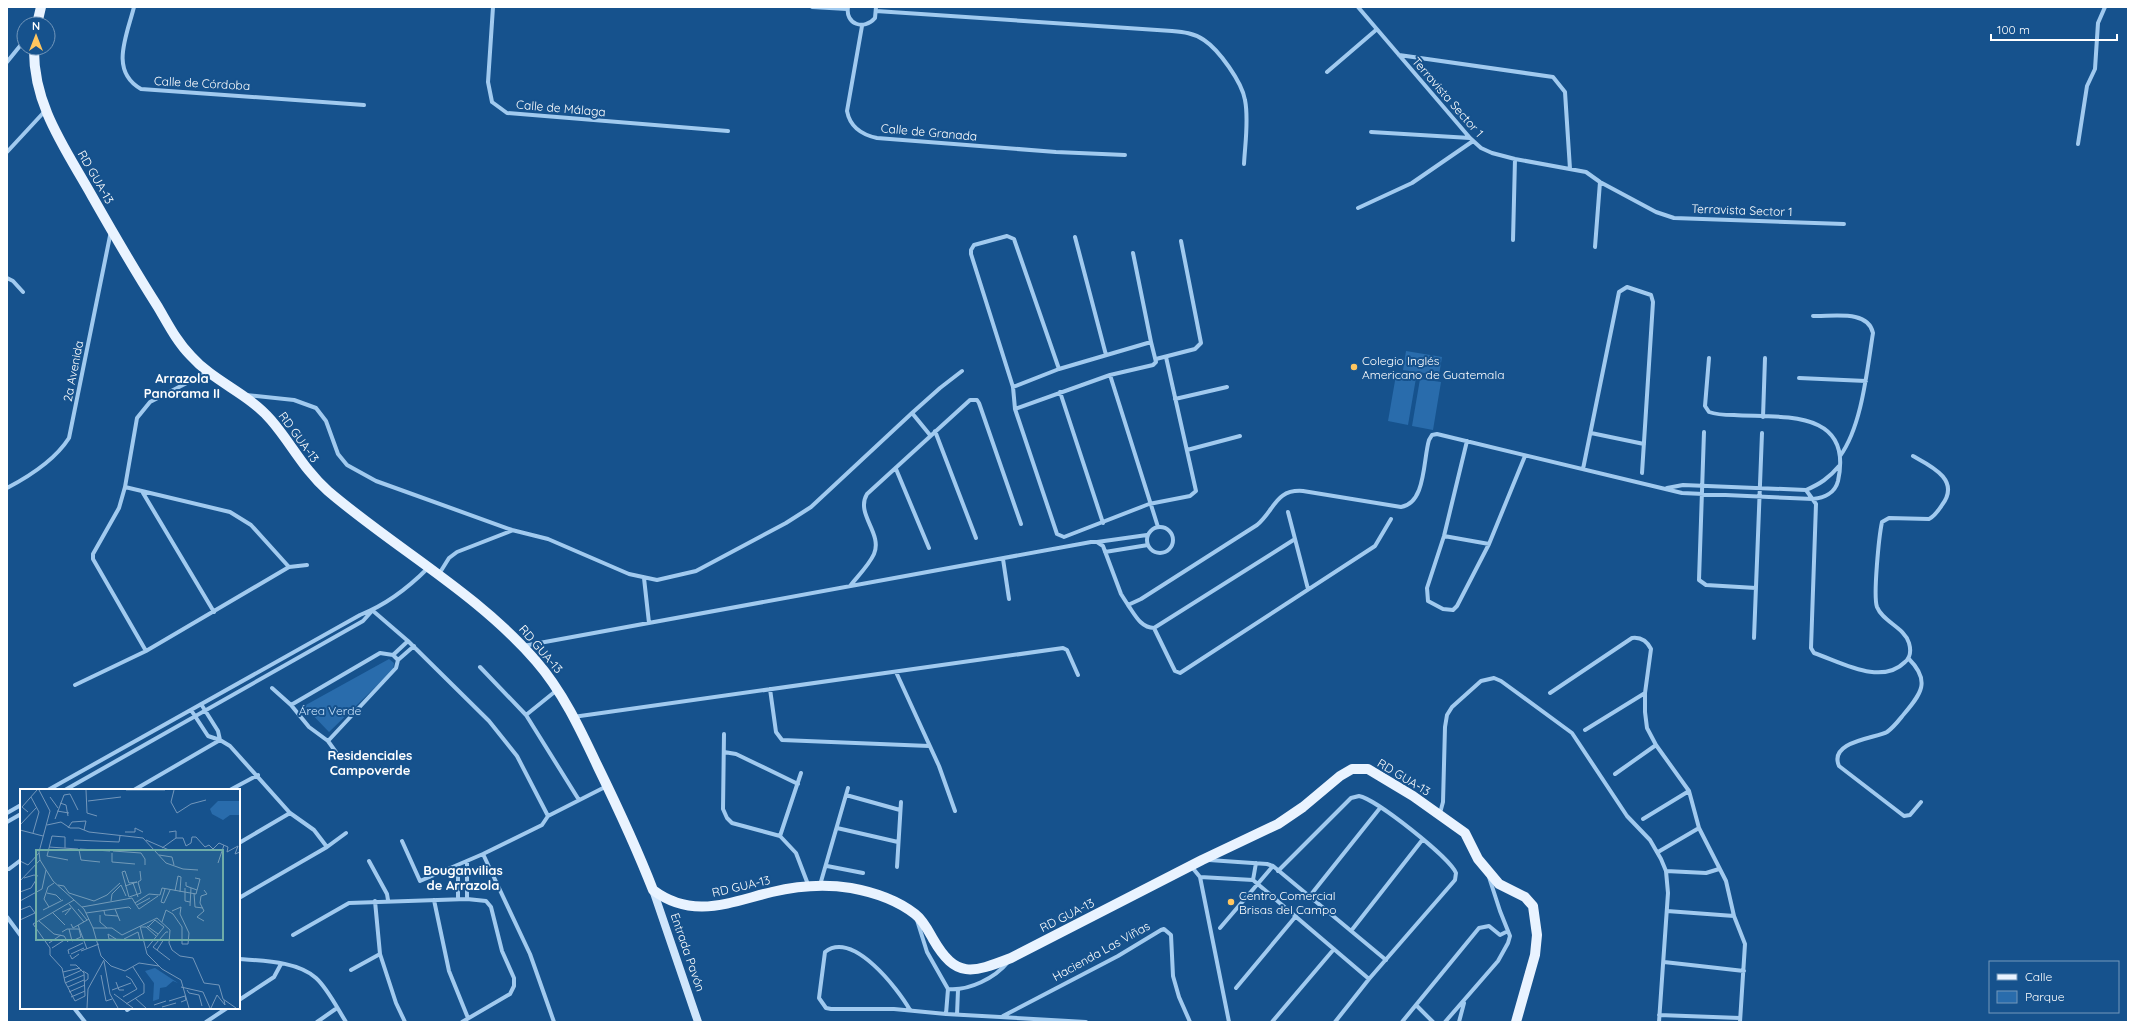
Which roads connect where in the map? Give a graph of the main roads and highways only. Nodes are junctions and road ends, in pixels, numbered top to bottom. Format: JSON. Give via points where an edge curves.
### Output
{"nodes":[{"id":1,"x":34,"y":56,"type":"edge"},
{"id":2,"x":1516,"y":1022,"type":"edge"}],
"edges":[{"from":1,"to":2,"type":"main road","name":"RD GUA-13","via":[[42,114],[182,345],[209,372],[244,395],[271,420],[310,474],[380,533],[499,622],[523,646],[546,673],[573,717],[653,890],[675,903],[704,907],[723,906],[787,889],[850,888],[884,897],[916,914],[951,964],[959,968],[983,969],[1011,958],[1278,824],[1352,769],[1368,769],[1413,796],[1465,833],[1478,860],[1499,884],[1525,897],[1533,906],[1537,935],[1535,954]]}]}
